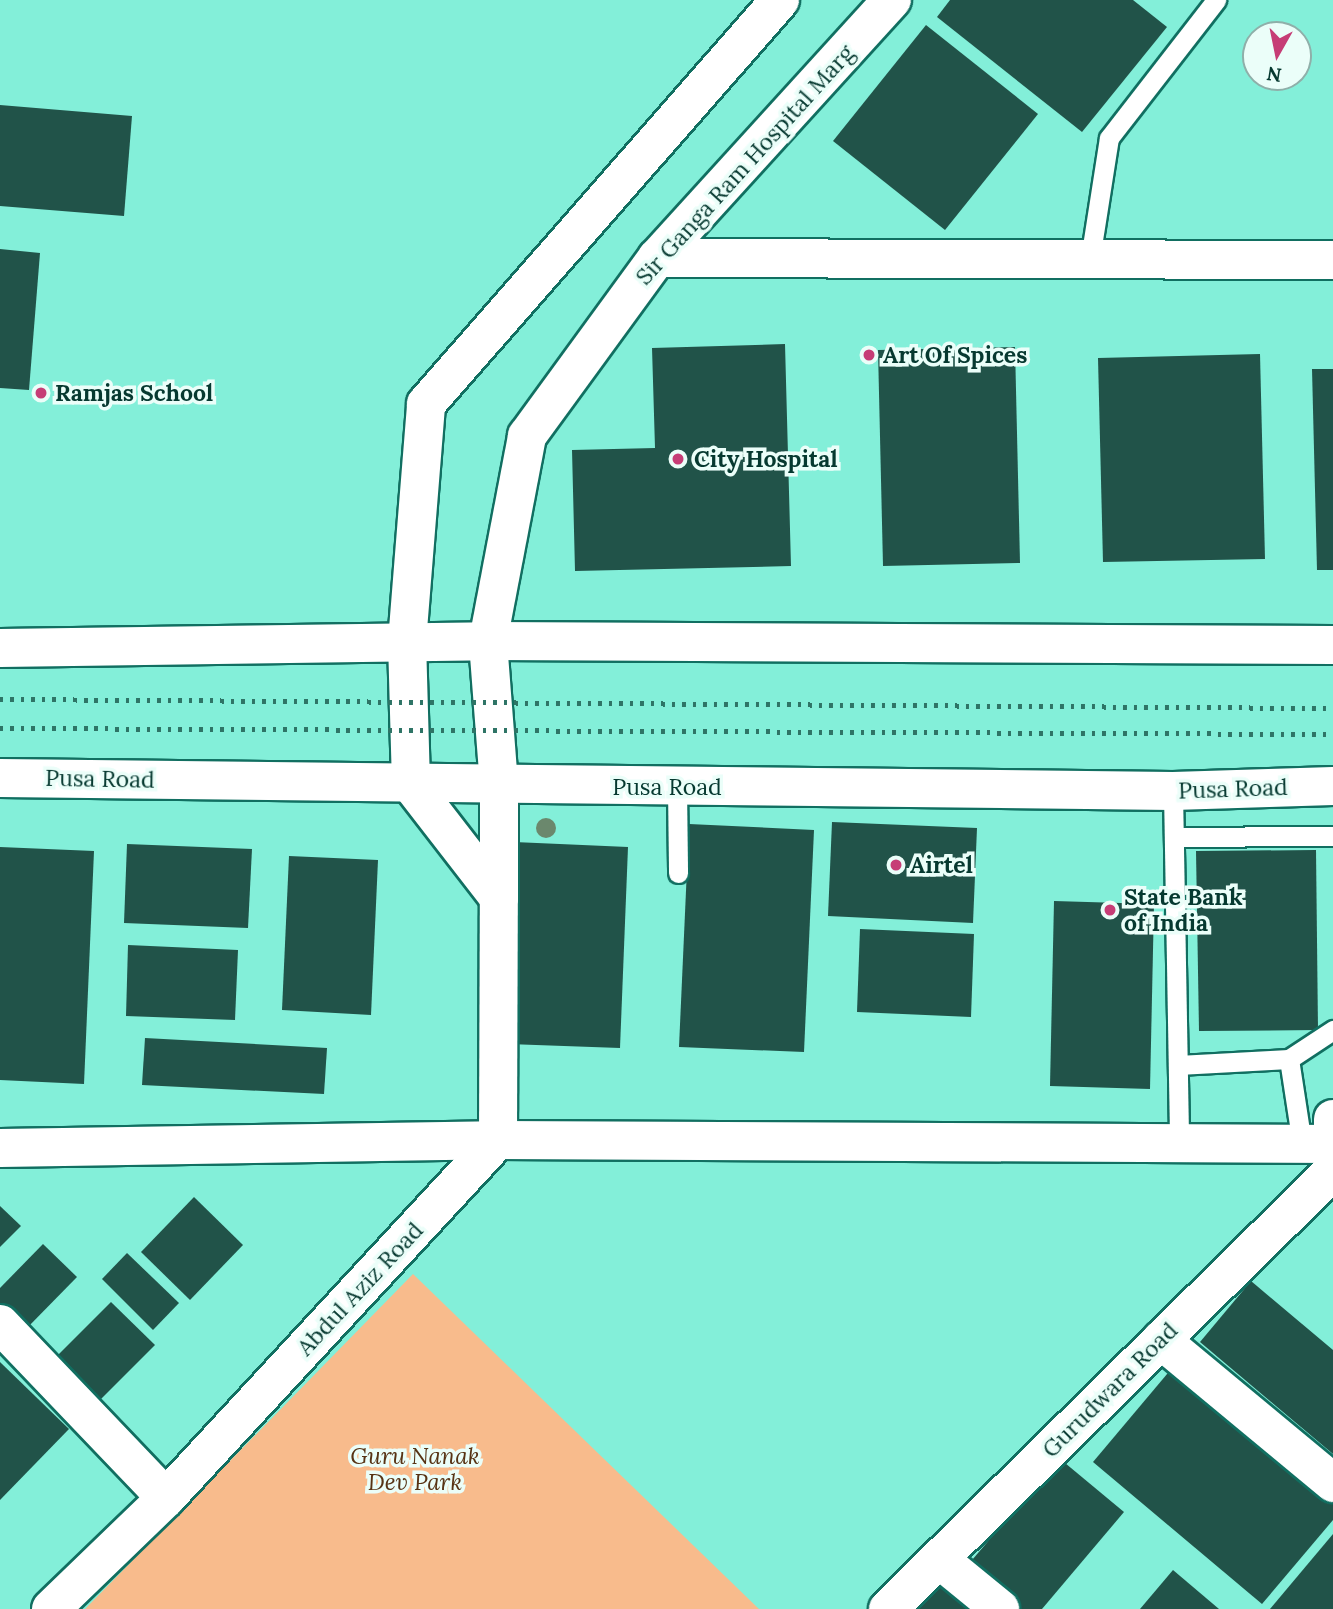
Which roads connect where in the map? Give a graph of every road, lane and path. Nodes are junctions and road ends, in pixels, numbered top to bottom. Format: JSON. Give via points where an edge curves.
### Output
{"nodes":[{"id":1,"x":780,"y":0,"type":"edge"},
{"id":2,"x":892,"y":0,"type":"edge"},
{"id":3,"x":1216,"y":0,"type":"edge"},
{"id":4,"x":657,"y":258,"type":"junction"},
{"id":5,"x":1090,"y":259,"type":"junction"},
{"id":6,"x":1333,"y":260,"type":"edge"},
{"id":7,"x":488,"y":641,"type":"junction"},
{"id":8,"x":407,"y":642,"type":"junction"},
{"id":9,"x":1333,"y":645,"type":"edge"},
{"id":10,"x":0,"y":648,"type":"edge"},
{"id":11,"x":0,"y":778,"type":"edge"},
{"id":12,"x":411,"y":784,"type":"junction"},
{"id":13,"x":499,"y":785,"type":"junction"},
{"id":14,"x":1333,"y":786,"type":"edge"},
{"id":15,"x":677,"y":787,"type":"junction"},
{"id":16,"x":1173,"y":792,"type":"junction"},
{"id":17,"x":1333,"y":836,"type":"edge"},
{"id":18,"x":1174,"y":837,"type":"junction"},
{"id":19,"x":678,"y":873,"type":"dead end"},
{"id":20,"x":499,"y":898,"type":"junction"},
{"id":21,"x":1333,"y":1030,"type":"edge"},
{"id":22,"x":1289,"y":1059,"type":"junction"},
{"id":23,"x":1178,"y":1065,"type":"junction"},
{"id":24,"x":1333,"y":1119,"type":"edge"},
{"id":25,"x":498,"y":1140,"type":"junction"},
{"id":26,"x":1179,"y":1144,"type":"junction"},
{"id":27,"x":1322,"y":1145,"type":"edge"},
{"id":28,"x":0,"y":1148,"type":"edge"},
{"id":29,"x":1333,"y":1171,"type":"edge"},
{"id":30,"x":0,"y":1324,"type":"edge"},
{"id":31,"x":1161,"y":1340,"type":"junction"},
{"id":32,"x":1333,"y":1483,"type":"edge"},
{"id":33,"x":166,"y":1497,"type":"junction"},
{"id":34,"x":939,"y":1559,"type":"junction"},
{"id":35,"x":51,"y":1609,"type":"edge"},
{"id":36,"x":888,"y":1609,"type":"edge"},
{"id":37,"x":1000,"y":1609,"type":"edge"}],
"edges":[{"from":1,"to":8,"type":"street","via":[[426,404]]},
{"from":2,"to":4,"type":"street","name":"Sir Ganga Ram Hospital Marg"},
{"from":3,"to":5,"type":"lane","via":[[1109,138]]},
{"from":4,"to":5,"type":"street"},
{"from":4,"to":7,"type":"street","name":"Sir Ganga Ram Hospital Marg","via":[[527,436]]},
{"from":5,"to":6,"type":"street"},
{"from":7,"to":8,"type":"street"},
{"from":7,"to":9,"type":"street"},
{"from":7,"to":13,"type":"street"},
{"from":8,"to":10,"type":"street"},
{"from":8,"to":12,"type":"street"},
{"from":11,"to":12,"type":"street","name":"Pusa Road"},
{"from":12,"to":13,"type":"street","name":"Pusa Road"},
{"from":12,"to":20,"type":"street"},
{"from":13,"to":15,"type":"street","name":"Pusa Road"},
{"from":13,"to":20,"type":"street"},
{"from":14,"to":16,"type":"street","name":"Pusa Road"},
{"from":15,"to":16,"type":"street","name":"Pusa Road"},
{"from":15,"to":19,"type":"lane"},
{"from":16,"to":18,"type":"lane"},
{"from":17,"to":18,"type":"lane"},
{"from":18,"to":23,"type":"lane"},
{"from":20,"to":25,"type":"street"},
{"from":21,"to":22,"type":"lane"},
{"from":22,"to":23,"type":"lane"},
{"from":22,"to":27,"type":"lane"},
{"from":23,"to":26,"type":"lane"},
{"from":24,"to":27,"type":"street"},
{"from":25,"to":26,"type":"street"},
{"from":25,"to":28,"type":"street"},
{"from":25,"to":33,"type":"street","name":"Abdul Aziz Road"},
{"from":26,"to":27,"type":"street"},
{"from":29,"to":31,"type":"street","name":"Gurudwara Road"},
{"from":30,"to":33,"type":"street"},
{"from":31,"to":32,"type":"street"},
{"from":31,"to":34,"type":"street","name":"Gurudwara Road"},
{"from":33,"to":35,"type":"street","name":"Abdul Aziz Road"},
{"from":34,"to":36,"type":"street","name":"Gurudwara Road"},
{"from":34,"to":37,"type":"street"}]}
